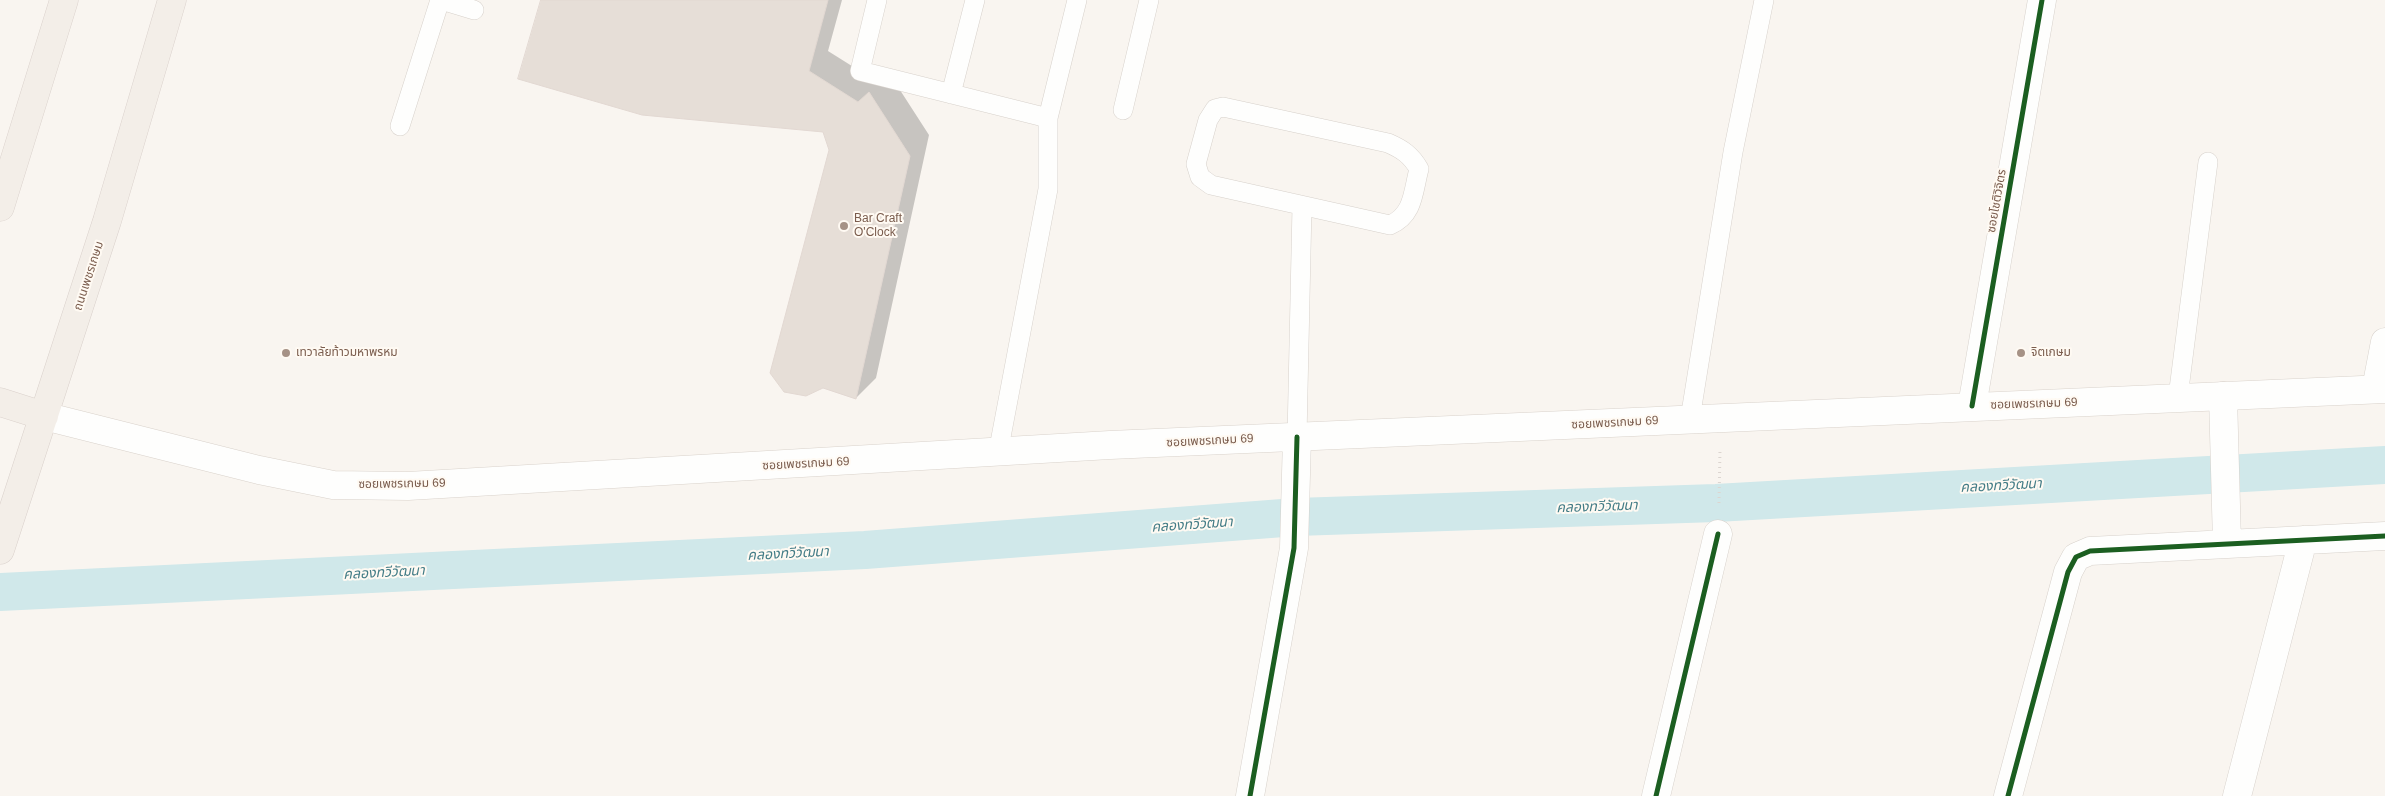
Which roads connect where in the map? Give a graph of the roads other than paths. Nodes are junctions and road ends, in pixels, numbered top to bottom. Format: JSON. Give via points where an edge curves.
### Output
{"nodes":[{"id":1,"x":64,"y":0,"type":"edge"},
{"id":2,"x":172,"y":0,"type":"edge"},
{"id":3,"x":441,"y":0,"type":"edge"},
{"id":4,"x":877,"y":0,"type":"edge"},
{"id":5,"x":975,"y":0,"type":"edge"},
{"id":6,"x":1077,"y":0,"type":"edge"},
{"id":7,"x":1149,"y":0,"type":"edge"},
{"id":8,"x":1764,"y":0,"type":"edge"},
{"id":9,"x":2042,"y":0,"type":"edge"},
{"id":10,"x":474,"y":10,"type":"dead end"},
{"id":11,"x":951,"y":94,"type":"junction"},
{"id":12,"x":1123,"y":110,"type":"dead end"},
{"id":13,"x":1048,"y":118,"type":"junction"},
{"id":14,"x":400,"y":126,"type":"dead end"},
{"id":15,"x":2208,"y":162,"type":"dead end"},
{"id":16,"x":1302,"y":206,"type":"junction"},
{"id":17,"x":0,"y":207,"type":"edge"},
{"id":18,"x":2385,"y":342,"type":"edge"},
{"id":19,"x":2381,"y":389,"type":"edge"},
{"id":20,"x":2223,"y":396,"type":"junction"},
{"id":21,"x":2178,"y":397,"type":"junction"},
{"id":22,"x":0,"y":402,"type":"edge"},
{"id":23,"x":1972,"y":406,"type":"junction"},
{"id":24,"x":44,"y":416,"type":"junction"},
{"id":25,"x":1690,"y":419,"type":"junction"},
{"id":26,"x":1297,"y":437,"type":"junction"},
{"id":27,"x":998,"y":454,"type":"junction"},
{"id":28,"x":1718,"y":534,"type":"road end"},
{"id":29,"x":2385,"y":536,"type":"edge"},
{"id":30,"x":2303,"y":540,"type":"junction"},
{"id":31,"x":2226,"y":544,"type":"junction"},
{"id":32,"x":0,"y":550,"type":"edge"},
{"id":33,"x":1250,"y":796,"type":"edge"},
{"id":34,"x":1656,"y":796,"type":"edge"},
{"id":35,"x":2008,"y":796,"type":"edge"},
{"id":36,"x":2237,"y":796,"type":"edge"}],
"edges":[{"from":1,"to":17,"type":"main road"},
{"from":2,"to":24,"type":"main road","name":"ถนนเพชรเกษม","via":[[107,221]]},
{"from":3,"to":10,"type":"lane"},
{"from":3,"to":14,"type":"lane"},
{"from":4,"to":11,"type":"lane","via":[[860,71]]},
{"from":5,"to":11,"type":"lane"},
{"from":6,"to":13,"type":"lane"},
{"from":7,"to":12,"type":"lane"},
{"from":8,"to":25,"type":"lane","via":[[1733,152]]},
{"from":9,"to":23,"type":"main road","name":"ซอยโชติวิจิตร"},
{"from":11,"to":13,"type":"lane"},
{"from":13,"to":27,"type":"lane","via":[[1048,189]]},
{"from":15,"to":21,"type":"lane"},
{"from":16,"to":16,"type":"lane","via":[[1390,225],[1401,220],[1409,210],[1419,169],[1413,159],[1388,143],[1223,106],[1216,109],[1208,120],[1196,164],[1200,177],[1211,185]]},
{"from":16,"to":26,"type":"lane"},
{"from":18,"to":19,"type":"main road"},
{"from":19,"to":20,"type":"main road","name":"ซอยเพชรเกษม 69"},
{"from":20,"to":21,"type":"main road","name":"ซอยเพชรเกษม 69"},
{"from":20,"to":31,"type":"main road"},
{"from":21,"to":23,"type":"main road","name":"ซอยเพชรเกษม 69"},
{"from":22,"to":24,"type":"main road"},
{"from":23,"to":25,"type":"main road","name":"ซอยเพชรเกษม 69"},
{"from":24,"to":27,"type":"main road","name":"ซอยเพชรเกษม 69","via":[[250,468],[333,485],[408,486]]},
{"from":24,"to":32,"type":"main road","name":"ถนนเพชรเกษม"},
{"from":25,"to":26,"type":"main road","name":"ซอยเพชรเกษม 69"},
{"from":26,"to":27,"type":"main road","name":"ซอยเพชรเกษม 69"},
{"from":26,"to":33,"type":"main road","via":[[1294,548]]},
{"from":28,"to":34,"type":"main road"},
{"from":29,"to":30,"type":"main road"},
{"from":30,"to":31,"type":"main road"},
{"from":30,"to":36,"type":"main road"},
{"from":31,"to":35,"type":"main road","via":[[2090,551],[2076,557],[2068,572]]}]}
